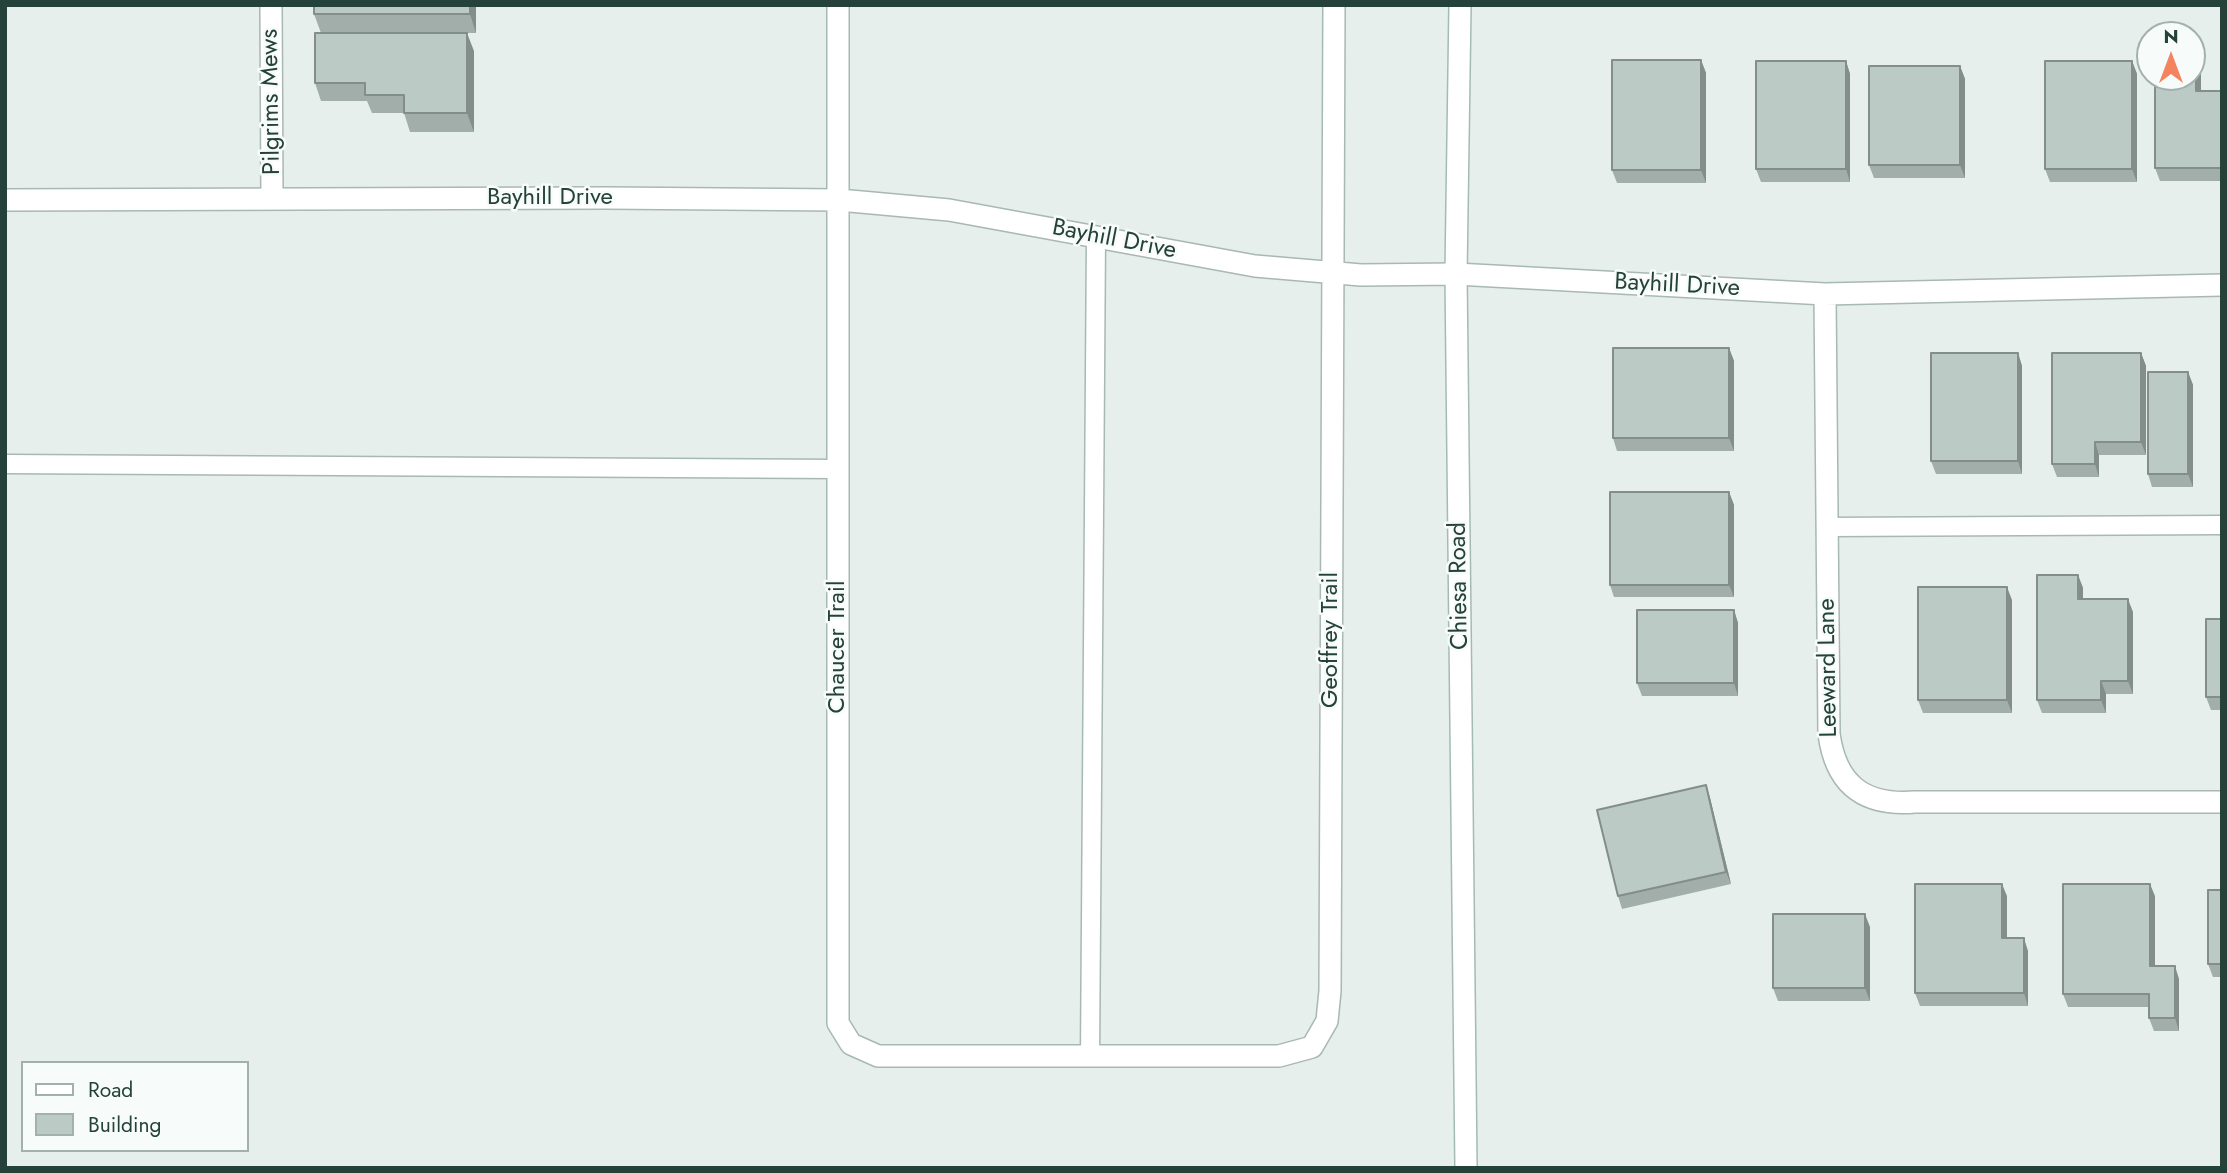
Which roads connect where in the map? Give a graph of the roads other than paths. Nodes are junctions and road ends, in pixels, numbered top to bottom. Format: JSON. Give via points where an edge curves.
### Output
{"nodes":[{"id":1,"x":271,"y":5,"type":"edge"},
{"id":2,"x":838,"y":5,"type":"edge"},
{"id":3,"x":1334,"y":5,"type":"edge"},
{"id":4,"x":1460,"y":5,"type":"edge"},
{"id":5,"x":272,"y":199,"type":"junction"},
{"id":6,"x":5,"y":200,"type":"edge"},
{"id":7,"x":839,"y":200,"type":"junction"},
{"id":8,"x":1096,"y":237,"type":"junction"},
{"id":9,"x":1334,"y":273,"type":"junction"},
{"id":10,"x":1456,"y":274,"type":"junction"},
{"id":11,"x":2222,"y":285,"type":"edge"},
{"id":12,"x":1825,"y":294,"type":"junction"},
{"id":13,"x":5,"y":464,"type":"edge"},
{"id":14,"x":838,"y":469,"type":"junction"},
{"id":15,"x":2222,"y":525,"type":"edge"},
{"id":16,"x":1827,"y":527,"type":"junction"},
{"id":17,"x":2222,"y":802,"type":"edge"},
{"id":18,"x":1090,"y":1057,"type":"junction"},
{"id":19,"x":1466,"y":1168,"type":"edge"}],
"edges":[{"from":1,"to":5,"type":"street","name":"Pilgrims Mews"},
{"from":2,"to":7,"type":"street","name":"Chaucer Trail"},
{"from":3,"to":9,"type":"street","name":"Geoffrey Trail"},
{"from":4,"to":10,"type":"street","name":"Chiesa Road"},
{"from":5,"to":6,"type":"street","name":"Bayhill Drive"},
{"from":5,"to":7,"type":"street","name":"Bayhill Drive"},
{"from":7,"to":8,"type":"street","name":"Bayhill Drive","via":[[949,210]]},
{"from":7,"to":14,"type":"street","name":"Chaucer Trail"},
{"from":8,"to":9,"type":"street","name":"Bayhill Drive","via":[[1255,266]]},
{"from":8,"to":18,"type":"lane"},
{"from":9,"to":10,"type":"street","name":"Bayhill Drive"},
{"from":9,"to":18,"type":"street","name":"Geoffrey Trail","via":[[1327,1021],[1312,1047],[1279,1056]]},
{"from":10,"to":12,"type":"street","name":"Bayhill Drive"},
{"from":10,"to":19,"type":"street","name":"Chiesa Road"},
{"from":11,"to":12,"type":"street","name":"Bayhill Drive"},
{"from":12,"to":16,"type":"street","name":"Leeward Lane"},
{"from":13,"to":14,"type":"lane"},
{"from":14,"to":18,"type":"street","name":"Chaucer Trail","via":[[838,1023],[851,1044],[878,1056]]},
{"from":15,"to":16,"type":"lane"},
{"from":16,"to":17,"type":"street","name":"Leeward Lane","via":[[1829,734],[1841,774],[1855,789],[1894,804]]}]}
